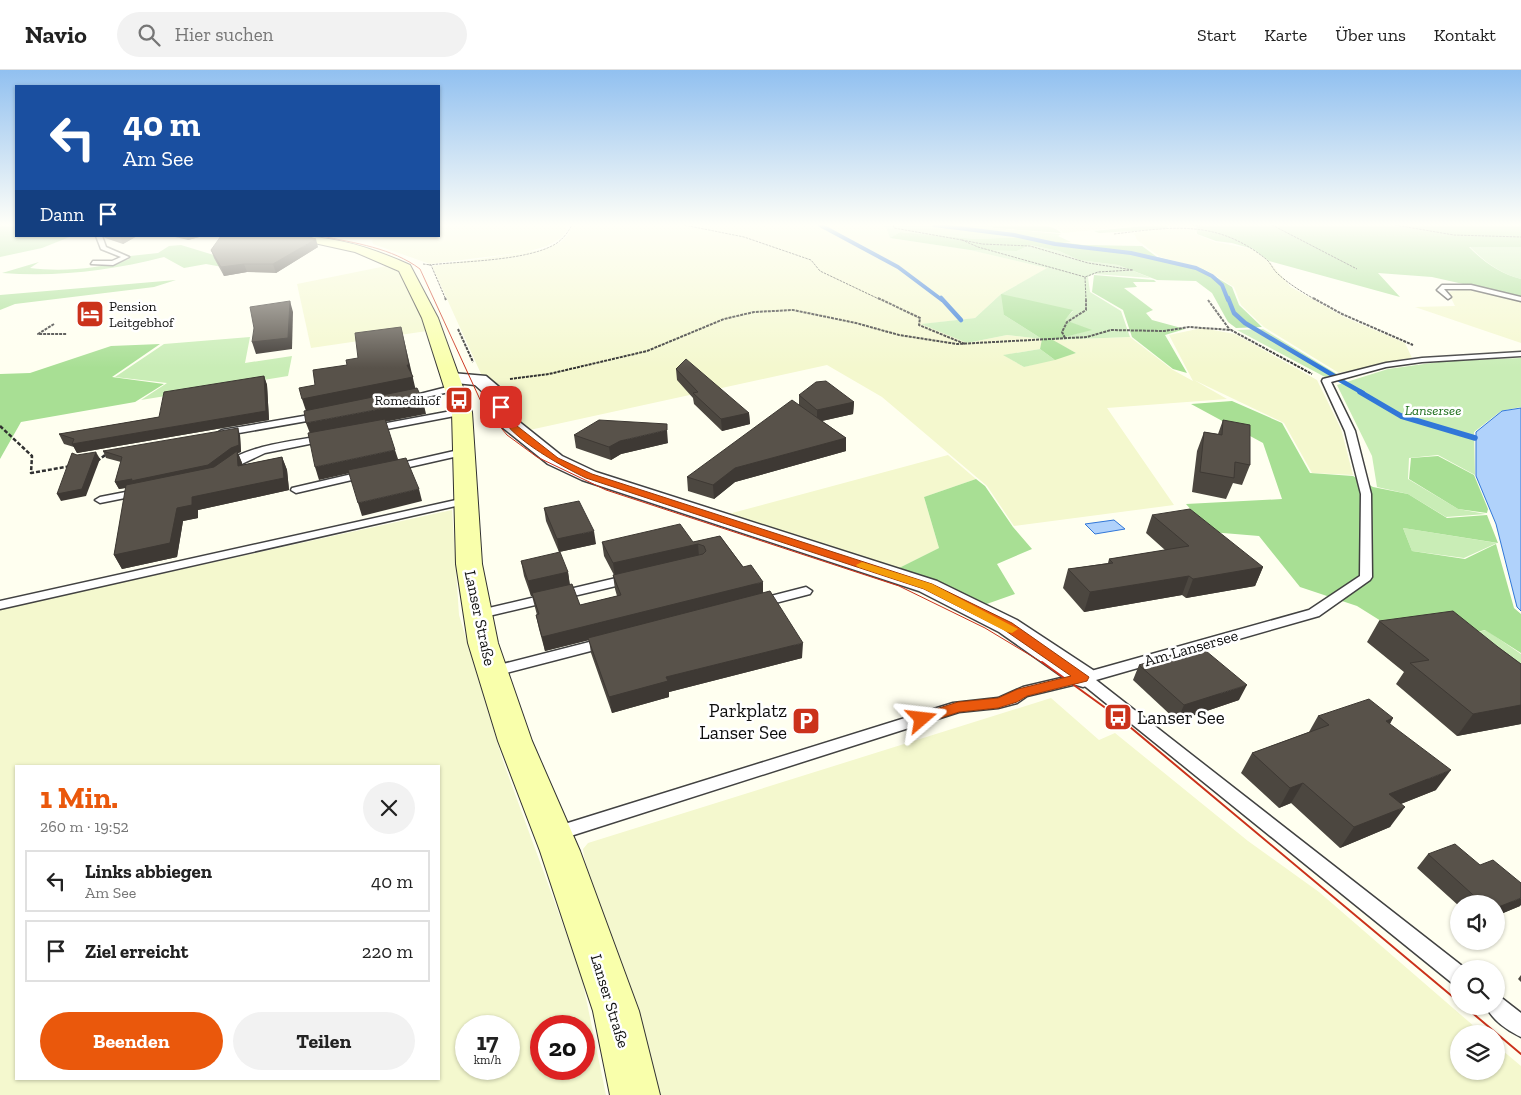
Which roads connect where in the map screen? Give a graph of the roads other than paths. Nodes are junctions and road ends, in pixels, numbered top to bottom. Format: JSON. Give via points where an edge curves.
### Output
{"nodes":[{"id":1,"x":407,"y":273,"type":"edge"},
{"id":2,"x":1448,"y":297,"type":"dead end"},
{"id":3,"x":1521,"y":299,"type":"edge"},
{"id":4,"x":1521,"y":354,"type":"edge"},
{"id":5,"x":454,"y":383,"type":"junction"},
{"id":6,"x":398,"y":400,"type":"edge"},
{"id":7,"x":462,"y":412,"type":"junction"},
{"id":8,"x":330,"y":414,"type":"edge"},
{"id":9,"x":358,"y":432,"type":"edge"},
{"id":10,"x":208,"y":435,"type":"edge"},
{"id":11,"x":339,"y":436,"type":"edge"},
{"id":12,"x":463,"y":452,"type":"junction"},
{"id":13,"x":219,"y":472,"type":"edge"},
{"id":14,"x":154,"y":489,"type":"edge"},
{"id":15,"x":296,"y":490,"type":"dead end"},
{"id":16,"x":100,"y":500,"type":"dead end"},
{"id":17,"x":465,"y":501,"type":"junction"},
{"id":18,"x":643,"y":576,"type":"edge"},
{"id":19,"x":806,"y":592,"type":"dead end"},
{"id":20,"x":0,"y":605,"type":"edge"},
{"id":21,"x":748,"y":606,"type":"edge"},
{"id":22,"x":476,"y":615,"type":"junction"},
{"id":23,"x":614,"y":641,"type":"edge"},
{"id":24,"x":491,"y":672,"type":"junction"},
{"id":25,"x":1083,"y":677,"type":"junction"},
{"id":26,"x":553,"y":835,"type":"junction"},
{"id":27,"x":1450,"y":969,"type":"edge"},
{"id":28,"x":1505,"y":1013,"type":"edge"},
{"id":29,"x":1521,"y":1026,"type":"edge"},
{"id":30,"x":635,"y":1095,"type":"edge"}],
"edges":[{"from":1,"to":5,"type":"main road","name":"Lanser Straße","via":[[430,318]]},
{"from":2,"to":3,"type":"lane","via":[[1440,290],[1442,287],[1471,287]]},
{"from":4,"to":25,"type":"lane","name":"Am Lansersee","via":[[1422,360],[1386,365],[1326,381],[1350,431],[1366,494],[1366,576],[1314,613]]},
{"from":5,"to":6,"type":"lane"},
{"from":5,"to":7,"type":"main road","name":"Lanser Straße"},
{"from":5,"to":25,"type":"street","via":[[480,380],[494,391],[508,423],[555,460],[580,472],[928,586],[1008,626]]},
{"from":7,"to":9,"type":"lane"},
{"from":7,"to":12,"type":"main road","name":"Lanser Straße"},
{"from":8,"to":10,"type":"lane"},
{"from":11,"to":13,"type":"lane","via":[[254,452]]},
{"from":12,"to":15,"type":"lane"},
{"from":12,"to":17,"type":"main road","name":"Lanser Straße"},
{"from":14,"to":16,"type":"lane"},
{"from":17,"to":20,"type":"lane"},
{"from":17,"to":22,"type":"main road","name":"Lanser Straße"},
{"from":18,"to":22,"type":"lane"},
{"from":19,"to":21,"type":"lane"},
{"from":22,"to":24,"type":"main road","name":"Lanser Straße"},
{"from":23,"to":24,"type":"lane"},
{"from":24,"to":26,"type":"main road","name":"Lanser Straße"},
{"from":25,"to":26,"type":"lane","via":[[1023,692],[998,703],[958,707]]},
{"from":25,"to":27,"type":"lane"},
{"from":26,"to":30,"type":"main road","name":"Lanser Straße","via":[[616,1011]]},
{"from":28,"to":29,"type":"lane"}]}
